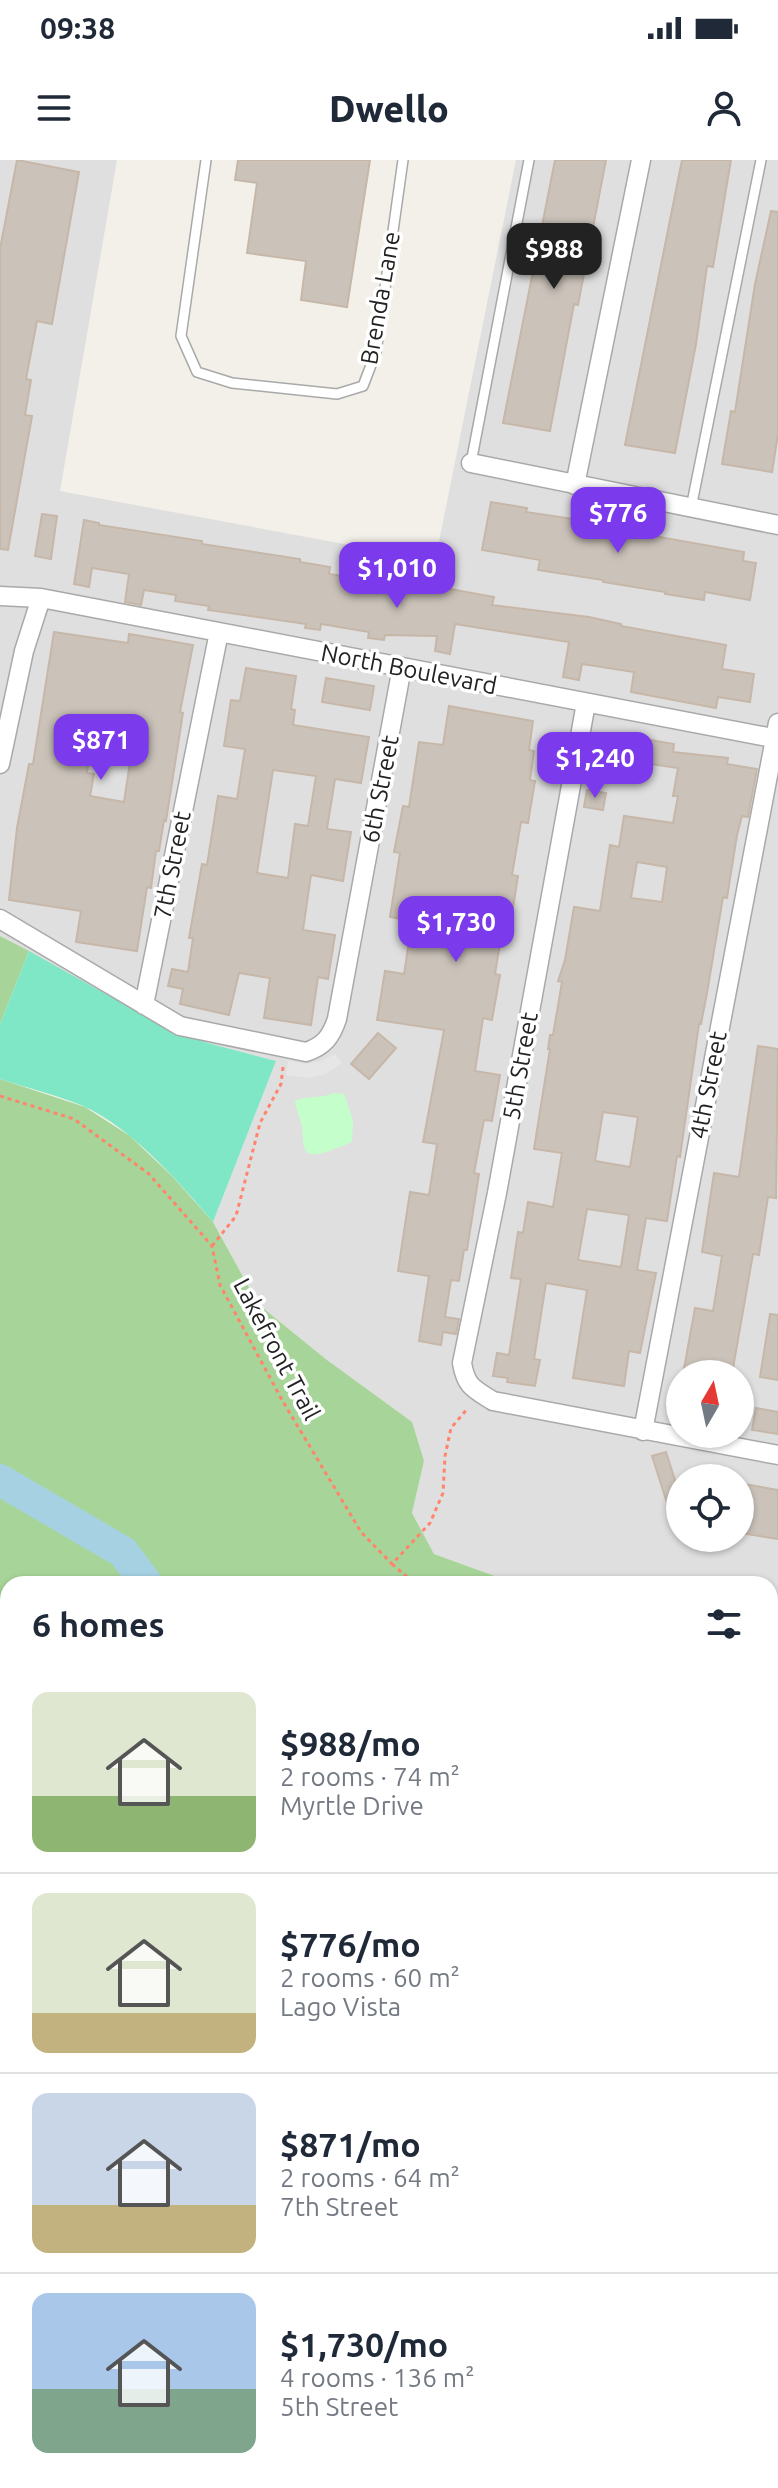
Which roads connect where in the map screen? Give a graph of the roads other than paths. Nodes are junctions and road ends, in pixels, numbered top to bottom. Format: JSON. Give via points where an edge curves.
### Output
{"nodes":[{"id":1,"x":206,"y":160,"type":"edge"},
{"id":2,"x":403,"y":160,"type":"edge"},
{"id":3,"x":529,"y":160,"type":"edge"},
{"id":4,"x":641,"y":160,"type":"edge"},
{"id":5,"x":761,"y":160,"type":"edge"},
{"id":6,"x":471,"y":463,"type":"joint"},
{"id":7,"x":575,"y":485,"type":"junction"},
{"id":8,"x":691,"y":508,"type":"junction"},
{"id":9,"x":778,"y":525,"type":"edge"},
{"id":10,"x":0,"y":596,"type":"edge"},
{"id":11,"x":41,"y":598,"type":"junction"},
{"id":12,"x":219,"y":632,"type":"junction"},
{"id":13,"x":402,"y":667,"type":"junction"},
{"id":14,"x":586,"y":703,"type":"junction"},
{"id":15,"x":777,"y":734,"type":"edge"},
{"id":16,"x":0,"y":764,"type":"edge"},
{"id":17,"x":0,"y":919,"type":"edge"},
{"id":18,"x":144,"y":1005,"type":"junction"},
{"id":19,"x":643,"y":1431,"type":"junction"},
{"id":20,"x":778,"y":1455,"type":"edge"}],
"edges":[{"from":1,"to":2,"type":"lane","name":"Brenda Lane","via":[[181,336],[197,372],[232,383],[337,394],[363,386],[376,352]]},
{"from":3,"to":6,"type":"lane"},
{"from":4,"to":7,"type":"street"},
{"from":5,"to":8,"type":"lane"},
{"from":6,"to":7,"type":"street"},
{"from":7,"to":8,"type":"street"},
{"from":8,"to":9,"type":"street"},
{"from":10,"to":11,"type":"street","name":"North Boulevard"},
{"from":11,"to":12,"type":"street","name":"North Boulevard"},
{"from":11,"to":16,"type":"street"},
{"from":12,"to":13,"type":"street","name":"North Boulevard"},
{"from":12,"to":18,"type":"street","name":"7th Street"},
{"from":13,"to":14,"type":"street","name":"North Boulevard"},
{"from":13,"to":18,"type":"street","name":"6th Street","via":[[331,1035],[319,1048],[306,1052],[180,1026]]},
{"from":14,"to":15,"type":"street","name":"North Boulevard"},
{"from":14,"to":19,"type":"street","name":"5th Street","via":[[462,1363],[468,1385],[493,1401]]},
{"from":15,"to":19,"type":"street","name":"4th Street"},
{"from":17,"to":18,"type":"street"},
{"from":19,"to":20,"type":"street"}]}
